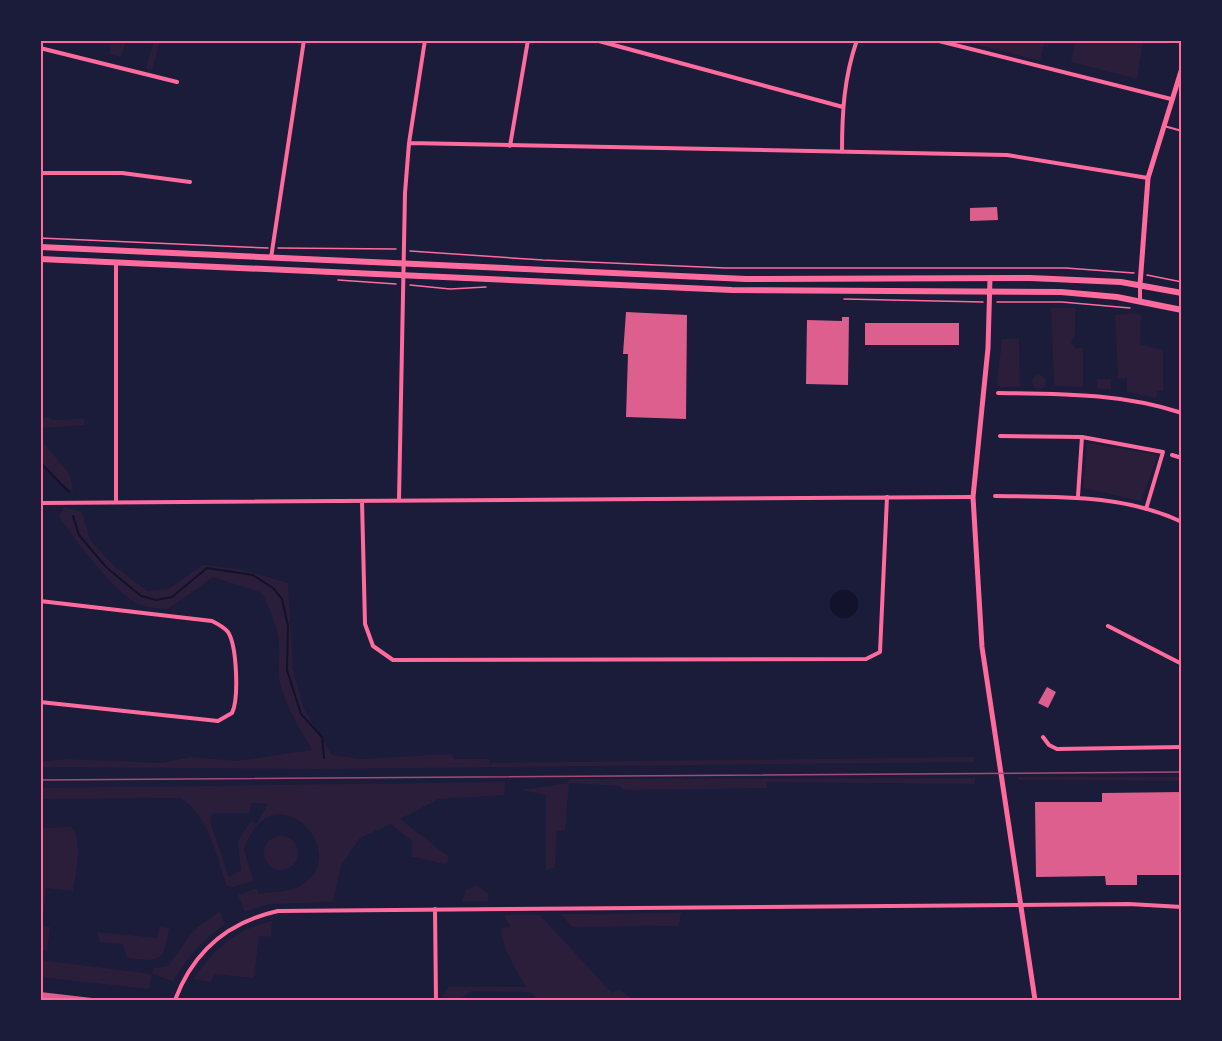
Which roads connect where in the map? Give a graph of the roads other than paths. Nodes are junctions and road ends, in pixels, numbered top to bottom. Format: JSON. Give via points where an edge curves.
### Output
{"nodes":[{"id":1,"x":304,"y":40,"type":"edge"},
{"id":2,"x":425,"y":40,"type":"edge"},
{"id":3,"x":528,"y":40,"type":"edge"},
{"id":4,"x":595,"y":40,"type":"edge"},
{"id":5,"x":857,"y":40,"type":"edge"},
{"id":6,"x":935,"y":40,"type":"edge"},
{"id":7,"x":40,"y":48,"type":"edge"},
{"id":8,"x":1182,"y":68,"type":"edge"},
{"id":9,"x":177,"y":82,"type":"dead end"},
{"id":10,"x":1171,"y":99,"type":"junction"},
{"id":11,"x":843,"y":107,"type":"junction"},
{"id":12,"x":1163,"y":126,"type":"junction"},
{"id":13,"x":1182,"y":131,"type":"edge"},
{"id":14,"x":409,"y":143,"type":"junction"},
{"id":15,"x":510,"y":146,"type":"junction"},
{"id":16,"x":842,"y":152,"type":"junction"},
{"id":17,"x":40,"y":159,"type":"edge"},
{"id":18,"x":41,"y":173,"type":"edge"},
{"id":19,"x":1148,"y":178,"type":"junction"},
{"id":20,"x":190,"y":182,"type":"dead end"},
{"id":21,"x":40,"y":247,"type":"edge"},
{"id":22,"x":271,"y":258,"type":"junction"},
{"id":23,"x":40,"y":259,"type":"edge"},
{"id":24,"x":116,"y":262,"type":"junction"},
{"id":25,"x":405,"y":262,"type":"junction"},
{"id":26,"x":405,"y":276,"type":"junction"},
{"id":27,"x":990,"y":278,"type":"junction"},
{"id":28,"x":1140,"y":285,"type":"junction"},
{"id":29,"x":990,"y":293,"type":"junction"},
{"id":30,"x":1182,"y":293,"type":"edge"},
{"id":31,"x":1140,"y":301,"type":"junction"},
{"id":32,"x":1182,"y":310,"type":"edge"},
{"id":33,"x":998,"y":393,"type":"dead end"},
{"id":34,"x":1182,"y":413,"type":"edge"},
{"id":35,"x":1000,"y":436,"type":"dead end"},
{"id":36,"x":1082,"y":437,"type":"junction"},
{"id":37,"x":1172,"y":455,"type":"dead end"},
{"id":38,"x":1182,"y":458,"type":"edge"},
{"id":39,"x":995,"y":496,"type":"dead end"},
{"id":40,"x":1078,"y":496,"type":"junction"},
{"id":41,"x":887,"y":497,"type":"junction"},
{"id":42,"x":973,"y":497,"type":"junction"},
{"id":43,"x":399,"y":500,"type":"junction"},
{"id":44,"x":362,"y":501,"type":"junction"},
{"id":45,"x":116,"y":502,"type":"junction"},
{"id":46,"x":40,"y":503,"type":"edge"},
{"id":47,"x":1146,"y":509,"type":"junction"},
{"id":48,"x":1182,"y":522,"type":"edge"},
{"id":49,"x":40,"y":601,"type":"edge"},
{"id":50,"x":1108,"y":626,"type":"dead end"},
{"id":51,"x":1182,"y":664,"type":"edge"},
{"id":52,"x":40,"y":702,"type":"edge"},
{"id":53,"x":1043,"y":737,"type":"dead end"},
{"id":54,"x":1182,"y":747,"type":"edge"},
{"id":55,"x":1019,"y":906,"type":"junction"},
{"id":56,"x":1182,"y":907,"type":"edge"},
{"id":57,"x":435,"y":909,"type":"junction"},
{"id":58,"x":175,"y":1000,"type":"edge"},
{"id":59,"x":436,"y":1000,"type":"edge"},
{"id":60,"x":1035,"y":1000,"type":"edge"}],
"edges":[{"from":1,"to":22,"type":"street"},
{"from":2,"to":14,"type":"street"},
{"from":3,"to":15,"type":"street"},
{"from":4,"to":11,"type":"street"},
{"from":5,"to":11,"type":"street","via":[[848,67]]},
{"from":6,"to":10,"type":"street"},
{"from":7,"to":9,"type":"street"},
{"from":8,"to":10,"type":"street"},
{"from":10,"to":12,"type":"street"},
{"from":11,"to":16,"type":"street"},
{"from":12,"to":13,"type":"lane"},
{"from":12,"to":19,"type":"street"},
{"from":14,"to":15,"type":"street"},
{"from":14,"to":25,"type":"street"},
{"from":15,"to":16,"type":"street"},
{"from":16,"to":19,"type":"street","via":[[1007,155]]},
{"from":17,"to":18,"type":"street"},
{"from":18,"to":20,"type":"street","via":[[123,173]]},
{"from":19,"to":28,"type":"street"},
{"from":21,"to":22,"type":"main road"},
{"from":22,"to":25,"type":"main road"},
{"from":23,"to":24,"type":"main road"},
{"from":24,"to":26,"type":"main road"},
{"from":24,"to":45,"type":"street"},
{"from":25,"to":26,"type":"street"},
{"from":25,"to":27,"type":"main road","via":[[746,279]]},
{"from":26,"to":29,"type":"main road","via":[[732,290]]},
{"from":26,"to":43,"type":"street"},
{"from":27,"to":28,"type":"main road"},
{"from":27,"to":29,"type":"street"},
{"from":28,"to":30,"type":"main road"},
{"from":28,"to":31,"type":"street"},
{"from":29,"to":31,"type":"main road","via":[[1061,292]]},
{"from":29,"to":42,"type":"street"},
{"from":31,"to":32,"type":"main road"},
{"from":33,"to":34,"type":"street","via":[[1108,396]]},
{"from":35,"to":36,"type":"street"},
{"from":36,"to":40,"type":"street"},
{"from":36,"to":47,"type":"street","via":[[1163,452]]},
{"from":37,"to":38,"type":"street"},
{"from":39,"to":40,"type":"street"},
{"from":40,"to":47,"type":"street"},
{"from":41,"to":42,"type":"street"},
{"from":41,"to":43,"type":"street"},
{"from":41,"to":44,"type":"street","via":[[880,652],[866,659],[779,660],[393,660],[374,646],[365,624]]},
{"from":42,"to":55,"type":"street","via":[[982,647]]},
{"from":43,"to":44,"type":"street"},
{"from":44,"to":45,"type":"street"},
{"from":45,"to":46,"type":"street"},
{"from":47,"to":48,"type":"street"},
{"from":49,"to":52,"type":"street","via":[[221,625],[231,640],[237,696],[232,713],[218,721]]},
{"from":50,"to":51,"type":"street"},
{"from":53,"to":54,"type":"street","via":[[1057,749]]},
{"from":55,"to":56,"type":"street"},
{"from":55,"to":57,"type":"street"},
{"from":55,"to":60,"type":"street"},
{"from":57,"to":58,"type":"street","via":[[297,910],[257,916],[210,944],[188,971]]},
{"from":57,"to":59,"type":"street"}]}
